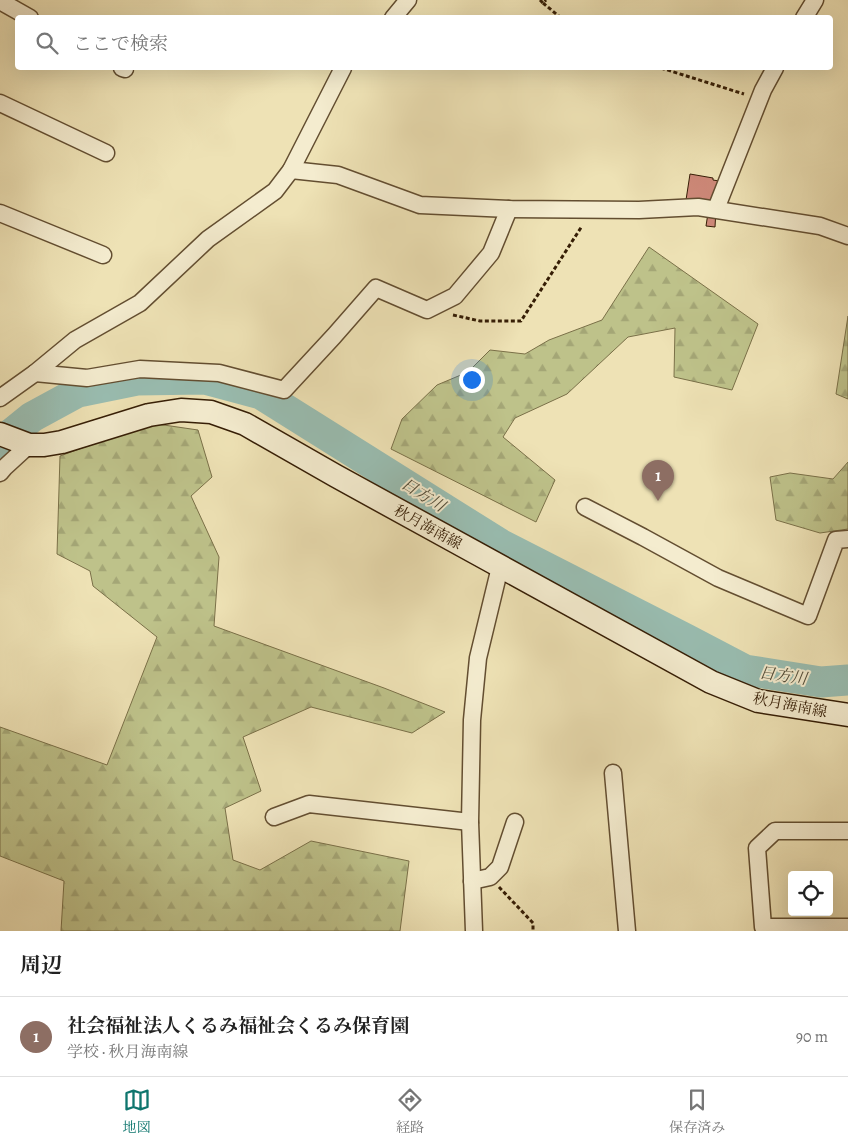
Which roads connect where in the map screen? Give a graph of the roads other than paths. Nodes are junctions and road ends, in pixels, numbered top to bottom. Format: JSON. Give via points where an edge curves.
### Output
{"nodes":[{"id":1,"x":408,"y":0,"type":"edge"},
{"id":2,"x":814,"y":0,"type":"edge"},
{"id":3,"x":0,"y":1,"type":"edge"},
{"id":4,"x":25,"y":15,"type":"edge"},
{"id":5,"x":395,"y":15,"type":"edge"},
{"id":6,"x":806,"y":15,"type":"edge"},
{"id":7,"x":342,"y":70,"type":"edge"},
{"id":8,"x":774,"y":70,"type":"edge"},
{"id":9,"x":0,"y":103,"type":"edge"},
{"id":10,"x":106,"y":153,"type":"dead end"},
{"id":11,"x":291,"y":170,"type":"junction"},
{"id":12,"x":510,"y":209,"type":"junction"},
{"id":13,"x":716,"y":209,"type":"junction"},
{"id":14,"x":0,"y":212,"type":"edge"},
{"id":15,"x":848,"y":236,"type":"edge"},
{"id":16,"x":103,"y":255,"type":"dead end"},
{"id":17,"x":35,"y":373,"type":"junction"},
{"id":18,"x":0,"y":398,"type":"edge"},
{"id":19,"x":0,"y":434,"type":"edge"},
{"id":20,"x":26,"y":444,"type":"junction"},
{"id":21,"x":0,"y":473,"type":"edge"},
{"id":22,"x":585,"y":507,"type":"dead end"},
{"id":23,"x":848,"y":539,"type":"edge"},
{"id":24,"x":500,"y":567,"type":"junction"},
{"id":25,"x":848,"y":715,"type":"edge"},
{"id":26,"x":613,"y":773,"type":"dead end"},
{"id":27,"x":274,"y":816,"type":"dead end"},
{"id":28,"x":470,"y":822,"type":"junction"},
{"id":29,"x":515,"y":822,"type":"dead end"},
{"id":30,"x":848,"y":831,"type":"edge"},
{"id":31,"x":472,"y":881,"type":"junction"},
{"id":32,"x":848,"y":927,"type":"edge"},
{"id":33,"x":474,"y":931,"type":"edge"},
{"id":34,"x":627,"y":931,"type":"edge"}],
"edges":[{"from":1,"to":5,"type":"street"},
{"from":2,"to":6,"type":"street"},
{"from":3,"to":4,"type":"street"},
{"from":7,"to":11,"type":"street"},
{"from":8,"to":13,"type":"street","via":[[759,98]]},
{"from":9,"to":10,"type":"street"},
{"from":11,"to":12,"type":"street","via":[[338,175],[420,206]]},
{"from":11,"to":17,"type":"street","via":[[275,191],[208,239],[140,303],[75,340]]},
{"from":12,"to":13,"type":"street","via":[[638,210],[698,206]]},
{"from":12,"to":17,"type":"street","via":[[491,254],[455,296],[427,310],[376,288],[284,390],[219,373],[140,369],[87,378]]},
{"from":13,"to":15,"type":"street","via":[[820,226]]},
{"from":14,"to":16,"type":"street"},
{"from":17,"to":18,"type":"street"},
{"from":19,"to":20,"type":"main road","name":"秋月海南線"},
{"from":20,"to":21,"type":"street"},
{"from":20,"to":24,"type":"main road","name":"秋月海南線","via":[[62,442],[149,414],[181,410],[211,412],[246,424]]},
{"from":22,"to":23,"type":"street","via":[[718,578],[808,616],[836,540]]},
{"from":24,"to":25,"type":"main road","name":"秋月海南線","via":[[711,682],[758,701]]},
{"from":24,"to":28,"type":"street","via":[[478,658],[472,720]]},
{"from":26,"to":34,"type":"street"},
{"from":27,"to":28,"type":"street","via":[[309,804]]},
{"from":28,"to":31,"type":"street"},
{"from":29,"to":31,"type":"street","via":[[500,867],[490,878]]},
{"from":30,"to":32,"type":"street","via":[[775,831],[757,848],[763,927]]},
{"from":31,"to":33,"type":"street"}]}
